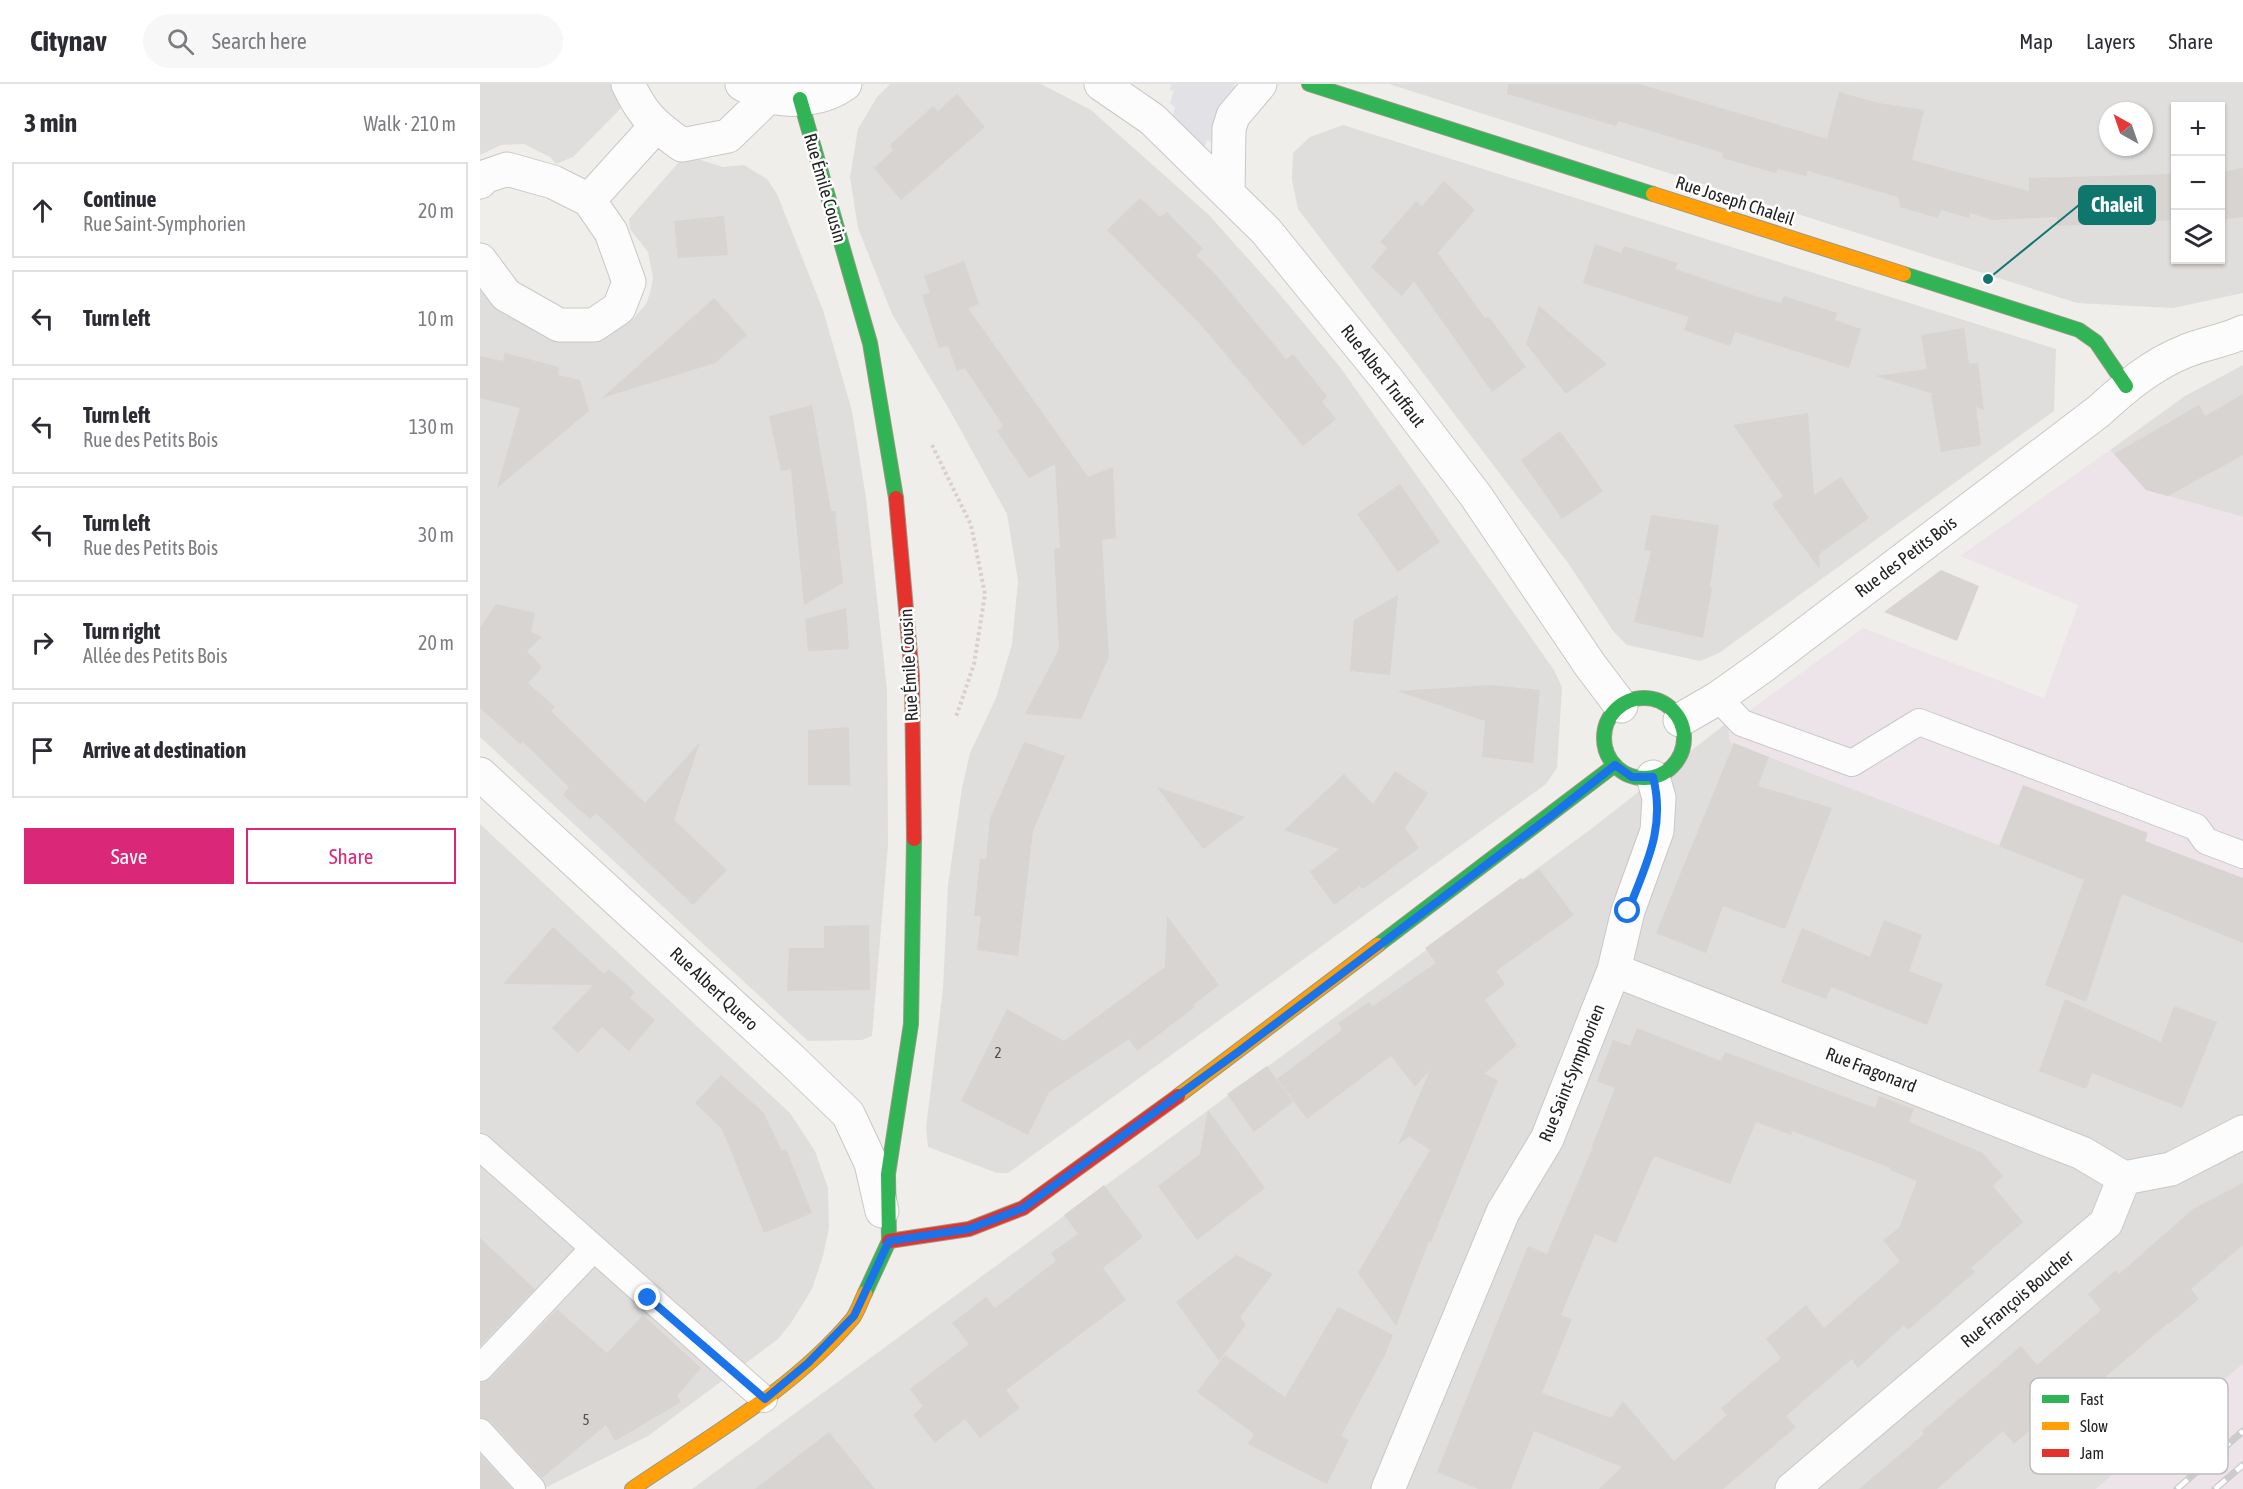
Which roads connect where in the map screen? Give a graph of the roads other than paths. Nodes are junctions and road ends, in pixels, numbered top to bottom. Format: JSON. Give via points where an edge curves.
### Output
{"nodes":[{"id":1,"x":628,"y":84,"type":"edge"},
{"id":2,"x":845,"y":84,"type":"edge"},
{"id":3,"x":1101,"y":84,"type":"edge"},
{"id":4,"x":1260,"y":84,"type":"edge"},
{"id":5,"x":1309,"y":84,"type":"edge"},
{"id":6,"x":770,"y":93,"type":"edge"},
{"id":7,"x":656,"y":126,"type":"junction"},
{"id":8,"x":480,"y":182,"type":"edge"},
{"id":9,"x":1228,"y":193,"type":"junction"},
{"id":10,"x":589,"y":200,"type":"junction"},
{"id":11,"x":480,"y":260,"type":"edge"},
{"id":12,"x":2243,"y":332,"type":"edge"},
{"id":13,"x":2126,"y":386,"type":"junction"},
{"id":14,"x":1718,"y":698,"type":"junction"},
{"id":15,"x":1621,"y":706,"type":"junction"},
{"id":16,"x":1680,"y":720,"type":"junction"},
{"id":17,"x":1615,"y":765,"type":"junction"},
{"id":18,"x":480,"y":774,"type":"edge"},
{"id":19,"x":1653,"y":777,"type":"junction"},
{"id":20,"x":2243,"y":855,"type":"edge"},
{"id":21,"x":1614,"y":970,"type":"junction"},
{"id":22,"x":2243,"y":1132,"type":"edge"},
{"id":23,"x":480,"y":1147,"type":"edge"},
{"id":24,"x":2124,"y":1178,"type":"junction"},
{"id":25,"x":889,"y":1241,"type":"junction"},
{"id":26,"x":593,"y":1249,"type":"junction"},
{"id":27,"x":480,"y":1368,"type":"edge"},
{"id":28,"x":765,"y":1399,"type":"junction"},
{"id":29,"x":480,"y":1432,"type":"edge"},
{"id":30,"x":532,"y":1489,"type":"edge"},
{"id":31,"x":632,"y":1489,"type":"edge"},
{"id":32,"x":1388,"y":1489,"type":"edge"},
{"id":33,"x":1792,"y":1489,"type":"edge"}],
"edges":[{"from":1,"to":7,"type":"street","via":[[639,108]]},
{"from":2,"to":6,"type":"street","via":[[836,91]]},
{"from":3,"to":9,"type":"street","name":"Rue Albert Truffaut","via":[[1152,119]]},
{"from":4,"to":9,"type":"street","via":[[1233,116],[1229,129]]},
{"from":5,"to":13,"type":"street","name":"Rue Joseph Chaleil","via":[[2079,330],[2096,342]]},
{"from":6,"to":7,"type":"street","via":[[728,136],[682,145]]},
{"from":6,"to":25,"type":"street","name":"Rue Émile Cousin","via":[[870,344],[896,494],[912,676],[914,843],[911,1024],[888,1174]]},
{"from":7,"to":10,"type":"street"},
{"from":8,"to":10,"type":"street","via":[[507,169],[553,182]]},
{"from":9,"to":15,"type":"street","name":"Rue Albert Truffaut","via":[[1266,231],[1396,391],[1476,496]]},
{"from":10,"to":11,"type":"street","via":[[611,232],[629,282],[619,308],[594,325],[559,325],[506,295]]},
{"from":12,"to":13,"type":"street","name":"Rue des Petits Bois","via":[[2186,351]]},
{"from":13,"to":14,"type":"street","name":"Rue des Petits Bois","via":[[2082,424]]},
{"from":14,"to":16,"type":"street","name":"Rue des Petits Bois"},
{"from":14,"to":20,"type":"lane","via":[[1742,723],[1852,762],[1919,722],[2196,827],[2206,841]]},
{"from":15,"to":16,"type":"street","via":[[1640,699],[1660,701]]},
{"from":15,"to":17,"type":"street","via":[[1605,734],[1608,756]]},
{"from":16,"to":19,"type":"street","via":[[1684,731],[1681,755],[1664,773]]},
{"from":17,"to":19,"type":"street","via":[[1632,777]]},
{"from":17,"to":25,"type":"street","via":[[1238,1052],[1023,1208],[969,1229]]},
{"from":18,"to":25,"type":"street","name":"Rue Albert Quero","via":[[848,1114],[871,1163]]},
{"from":19,"to":21,"type":"street","name":"Rue Saint-Symphorien","via":[[1659,798],[1658,831],[1628,911]]},
{"from":21,"to":24,"type":"street","name":"Rue Fragonard","via":[[2082,1153]]},
{"from":21,"to":32,"type":"street","name":"Rue Saint-Symphorien","via":[[1547,1139],[1503,1212]]},
{"from":22,"to":24,"type":"street","via":[[2171,1169]]},
{"from":23,"to":26,"type":"lane"},
{"from":24,"to":33,"type":"street","name":"Rue François Boucher","via":[[2106,1223]]},
{"from":25,"to":28,"type":"street","via":[[854,1316]]},
{"from":26,"to":27,"type":"lane"},
{"from":26,"to":28,"type":"lane"},
{"from":28,"to":31,"type":"street"},
{"from":29,"to":30,"type":"lane"}]}
